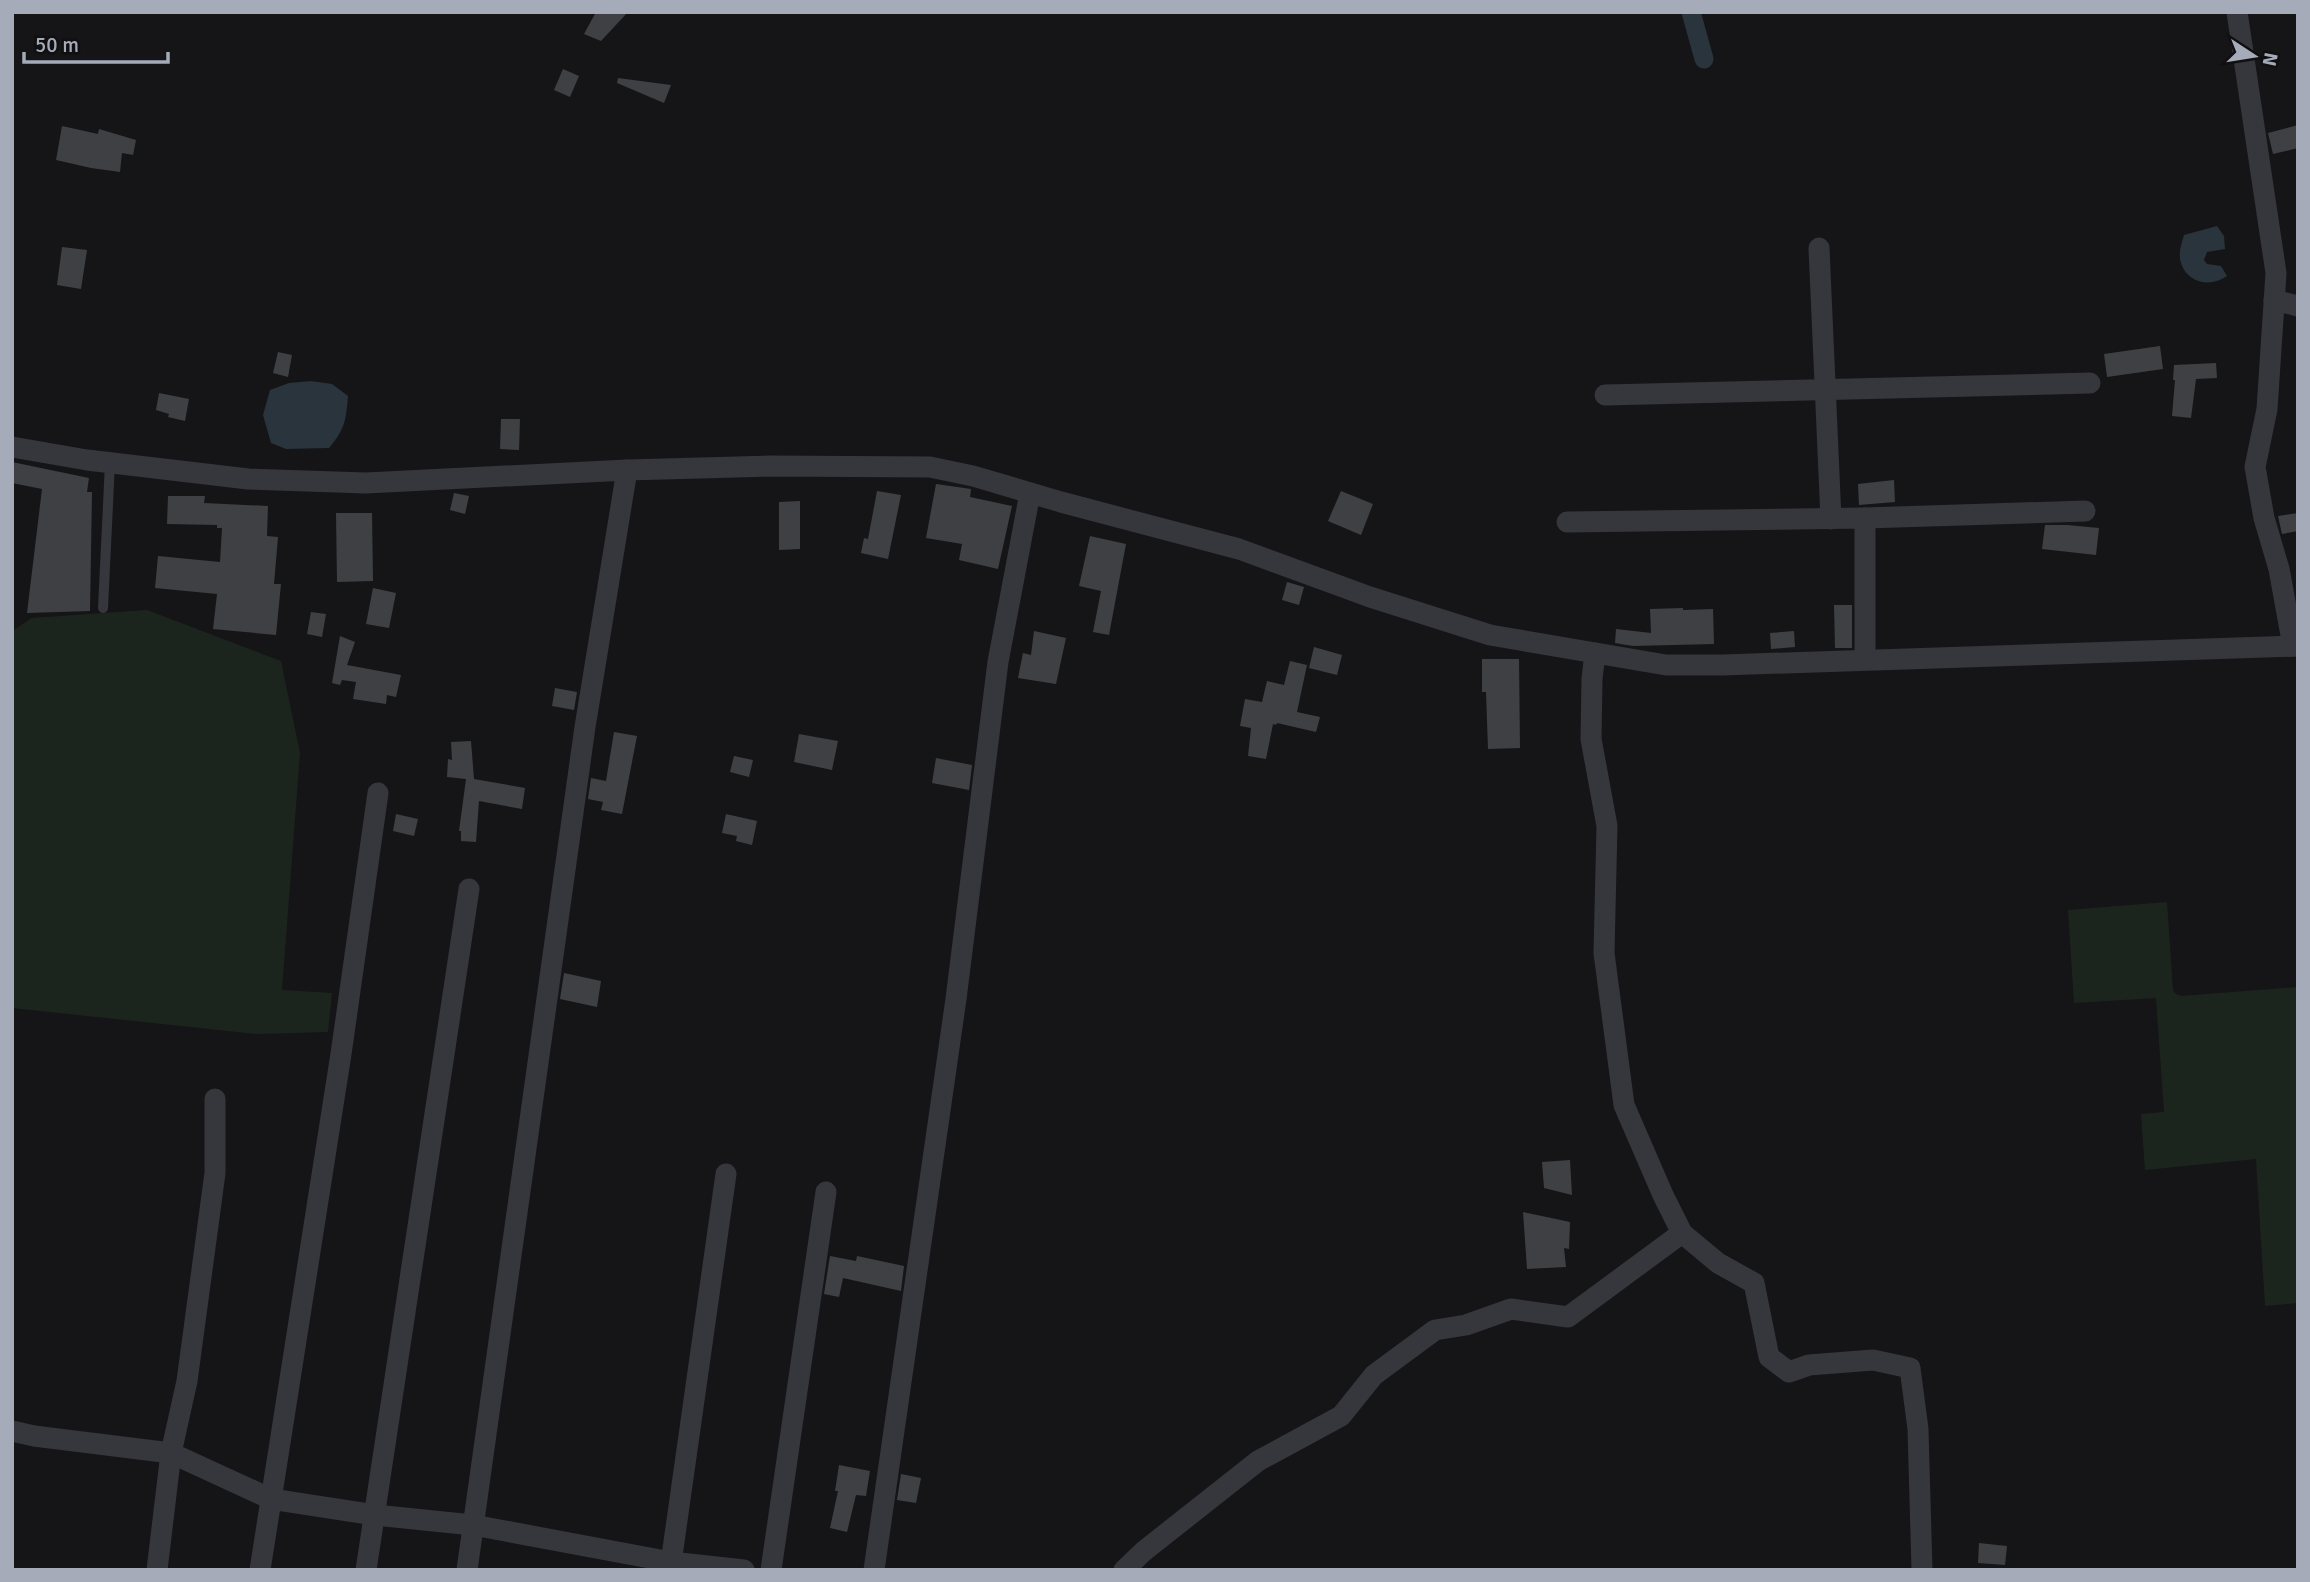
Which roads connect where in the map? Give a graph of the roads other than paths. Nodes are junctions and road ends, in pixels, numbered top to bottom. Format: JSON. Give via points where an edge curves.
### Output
{"nodes":[{"id":1,"x":2236,"y":12,"type":"edge"},
{"id":2,"x":1819,"y":248,"type":"dead end"},
{"id":3,"x":2274,"y":300,"type":"junction"},
{"id":4,"x":2298,"y":306,"type":"edge"},
{"id":5,"x":2090,"y":383,"type":"dead end"},
{"id":6,"x":1825,"y":389,"type":"junction"},
{"id":7,"x":1605,"y":395,"type":"dead end"},
{"id":8,"x":12,"y":447,"type":"edge"},
{"id":9,"x":110,"y":463,"type":"junction"},
{"id":10,"x":627,"y":470,"type":"junction"},
{"id":11,"x":1030,"y":493,"type":"junction"},
{"id":12,"x":2085,"y":511,"type":"dead end"},
{"id":13,"x":1865,"y":518,"type":"junction"},
{"id":14,"x":1831,"y":519,"type":"junction"},
{"id":15,"x":1567,"y":522,"type":"dead end"},
{"id":16,"x":103,"y":608,"type":"dead end"},
{"id":17,"x":2296,"y":646,"type":"edge"},
{"id":18,"x":1595,"y":653,"type":"junction"},
{"id":19,"x":1865,"y":659,"type":"junction"},
{"id":20,"x":378,"y":793,"type":"dead end"},
{"id":21,"x":469,"y":889,"type":"dead end"},
{"id":22,"x":215,"y":1099,"type":"dead end"},
{"id":23,"x":726,"y":1174,"type":"dead end"},
{"id":24,"x":825,"y":1192,"type":"dead end"},
{"id":25,"x":1682,"y":1233,"type":"junction"},
{"id":26,"x":12,"y":1431,"type":"edge"},
{"id":27,"x":171,"y":1453,"type":"junction"},
{"id":28,"x":271,"y":1499,"type":"junction"},
{"id":29,"x":375,"y":1514,"type":"junction"},
{"id":30,"x":473,"y":1525,"type":"junction"},
{"id":31,"x":670,"y":1566,"type":"edge"},
{"id":32,"x":157,"y":1570,"type":"edge"},
{"id":33,"x":261,"y":1570,"type":"edge"},
{"id":34,"x":366,"y":1570,"type":"edge"},
{"id":35,"x":467,"y":1570,"type":"edge"},
{"id":36,"x":744,"y":1570,"type":"edge"},
{"id":37,"x":771,"y":1570,"type":"edge"},
{"id":38,"x":874,"y":1570,"type":"edge"},
{"id":39,"x":1124,"y":1570,"type":"edge"},
{"id":40,"x":1922,"y":1570,"type":"edge"}],
"edges":[{"from":1,"to":3,"type":"street","via":[[2276,273]]},
{"from":2,"to":6,"type":"street"},
{"from":3,"to":4,"type":"street"},
{"from":3,"to":17,"type":"street","via":[[2267,409],[2255,467]]},
{"from":5,"to":6,"type":"street"},
{"from":6,"to":7,"type":"street"},
{"from":6,"to":14,"type":"street"},
{"from":8,"to":9,"type":"street"},
{"from":9,"to":10,"type":"street","via":[[248,479],[366,482]]},
{"from":9,"to":16,"type":"lane"},
{"from":10,"to":11,"type":"street","via":[[930,467]]},
{"from":10,"to":30,"type":"street","via":[[585,727]]},
{"from":11,"to":18,"type":"street","via":[[1239,549],[1490,635]]},
{"from":11,"to":38,"type":"street","via":[[998,662],[956,999]]},
{"from":12,"to":13,"type":"street"},
{"from":13,"to":14,"type":"street"},
{"from":13,"to":19,"type":"street"},
{"from":14,"to":15,"type":"street"},
{"from":17,"to":19,"type":"street"},
{"from":18,"to":19,"type":"street","via":[[1666,664]]},
{"from":18,"to":25,"type":"street","via":[[1591,739],[1607,826],[1604,953],[1624,1105]]},
{"from":20,"to":28,"type":"street"},
{"from":21,"to":29,"type":"street"},
{"from":22,"to":27,"type":"street","via":[[215,1173],[187,1381]]},
{"from":23,"to":31,"type":"street"},
{"from":24,"to":37,"type":"street"},
{"from":25,"to":39,"type":"street","via":[[1568,1317],[1511,1310],[1435,1330],[1374,1375],[1341,1416],[1258,1461]]},
{"from":25,"to":40,"type":"street","via":[[1718,1263],[1754,1283],[1769,1357],[1789,1372],[1809,1365],[1873,1360],[1910,1368],[1918,1429]]},
{"from":26,"to":27,"type":"street"},
{"from":27,"to":28,"type":"street"},
{"from":27,"to":32,"type":"street"},
{"from":28,"to":29,"type":"street"},
{"from":28,"to":33,"type":"street"},
{"from":29,"to":30,"type":"street"},
{"from":29,"to":34,"type":"street"},
{"from":30,"to":31,"type":"street"},
{"from":30,"to":35,"type":"street"},
{"from":31,"to":36,"type":"street"}]}
